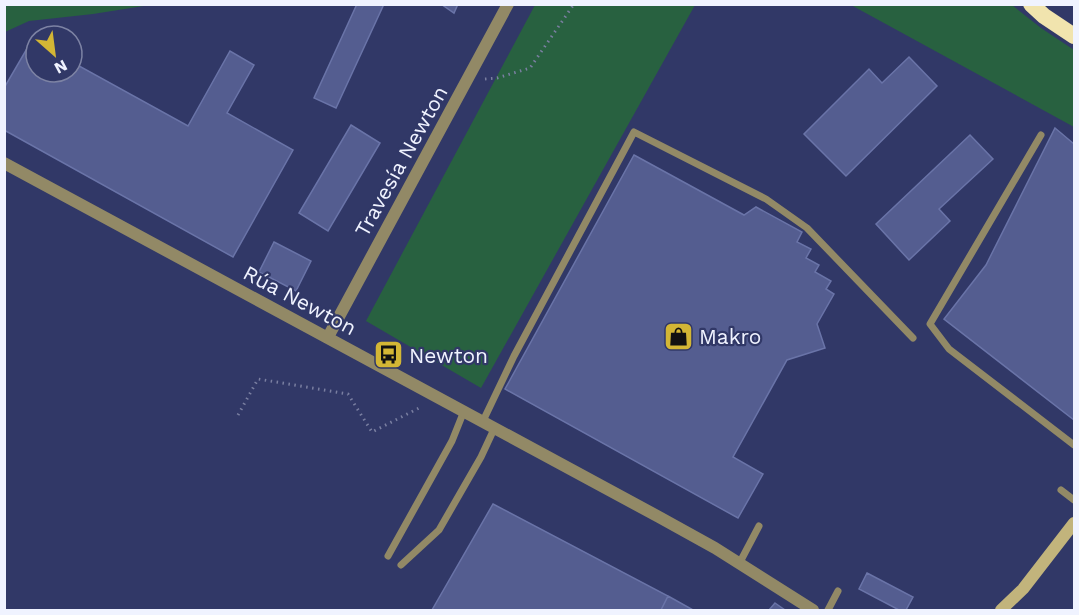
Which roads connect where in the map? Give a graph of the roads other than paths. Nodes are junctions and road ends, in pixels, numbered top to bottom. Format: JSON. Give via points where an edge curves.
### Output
{"nodes":[{"id":1,"x":508,"y":4,"type":"edge"},
{"id":2,"x":1031,"y":4,"type":"edge"},
{"id":3,"x":1074,"y":36,"type":"edge"},
{"id":4,"x":1041,"y":135,"type":"dead end"},
{"id":5,"x":4,"y":163,"type":"edge"},
{"id":6,"x":328,"y":337,"type":"junction"},
{"id":7,"x":913,"y":338,"type":"dead end"},
{"id":8,"x":464,"y":411,"type":"junction"},
{"id":9,"x":483,"y":421,"type":"junction"},
{"id":10,"x":495,"y":428,"type":"junction"},
{"id":11,"x":1074,"y":445,"type":"edge"},
{"id":12,"x":1061,"y":490,"type":"dead end"},
{"id":13,"x":1074,"y":500,"type":"edge"},
{"id":14,"x":1074,"y":523,"type":"edge"},
{"id":15,"x":759,"y":526,"type":"dead end"},
{"id":16,"x":388,"y":556,"type":"dead end"},
{"id":17,"x":739,"y":564,"type":"junction"},
{"id":18,"x":401,"y":565,"type":"dead end"},
{"id":19,"x":763,"y":579,"type":"junction"},
{"id":20,"x":1023,"y":589,"type":"junction"},
{"id":21,"x":838,"y":591,"type":"dead end"},
{"id":22,"x":801,"y":610,"type":"edge"},
{"id":23,"x":813,"y":610,"type":"edge"},
{"id":24,"x":828,"y":610,"type":"edge"},
{"id":25,"x":1001,"y":610,"type":"edge"},
{"id":26,"x":1011,"y":610,"type":"edge"}],
"edges":[{"from":1,"to":6,"type":"street","name":"Travesía Newton"},
{"from":2,"to":3,"type":"highway"},
{"from":4,"to":11,"type":"lane","via":[[930,324],[949,349]]},
{"from":5,"to":6,"type":"street","name":"Rúa Newton"},
{"from":6,"to":8,"type":"street","name":"Rúa Newton"},
{"from":7,"to":9,"type":"lane","via":[[807,228],[766,199],[634,132]]},
{"from":8,"to":9,"type":"street","name":"Rúa Newton"},
{"from":8,"to":16,"type":"lane","via":[[452,441]]},
{"from":9,"to":10,"type":"street","name":"Rúa Newton"},
{"from":10,"to":17,"type":"street","name":"Rúa Newton"},
{"from":10,"to":18,"type":"lane","via":[[439,530]]},
{"from":12,"to":13,"type":"lane"},
{"from":14,"to":20,"type":"main road"},
{"from":15,"to":17,"type":"lane"},
{"from":17,"to":19,"type":"street","name":"Rúa Newton"},
{"from":19,"to":22,"type":"street","name":"Rúa Newton"},
{"from":19,"to":23,"type":"street","name":"Rúa Newton"},
{"from":20,"to":25,"type":"main road"},
{"from":20,"to":26,"type":"main road"},
{"from":21,"to":24,"type":"lane"}]}
